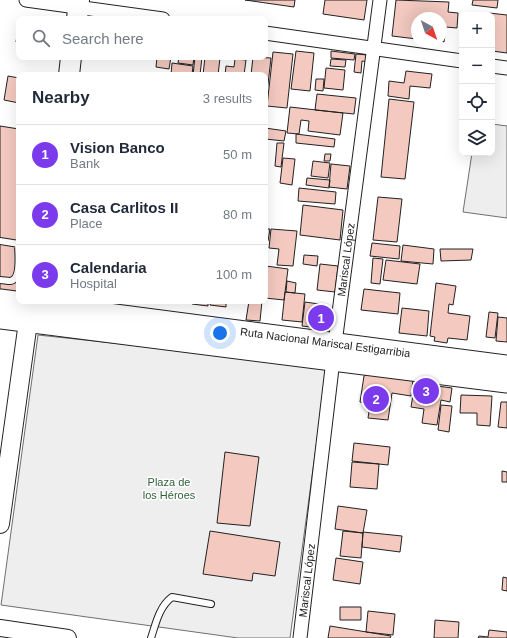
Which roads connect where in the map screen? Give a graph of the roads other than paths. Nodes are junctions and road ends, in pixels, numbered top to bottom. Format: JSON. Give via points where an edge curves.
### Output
{"nodes":[{"id":1,"x":26,"y":0,"type":"edge"},
{"id":2,"x":380,"y":0,"type":"edge"},
{"id":3,"x":72,"y":8,"type":"edge"},
{"id":4,"x":138,"y":16,"type":"edge"},
{"id":5,"x":268,"y":33,"type":"edge"},
{"id":6,"x":374,"y":48,"type":"junction"},
{"id":7,"x":59,"y":60,"type":"edge"},
{"id":8,"x":71,"y":60,"type":"edge"},
{"id":9,"x":459,"y":61,"type":"edge"},
{"id":10,"x":495,"y":66,"type":"edge"},
{"id":11,"x":507,"y":68,"type":"edge"},
{"id":12,"x":57,"y":72,"type":"edge"},
{"id":13,"x":69,"y":72,"type":"edge"},
{"id":14,"x":0,"y":241,"type":"edge"},
{"id":15,"x":16,"y":244,"type":"edge"},
{"id":16,"x":16,"y":276,"type":"edge"},
{"id":17,"x":0,"y":280,"type":"edge"},
{"id":18,"x":0,"y":300,"type":"edge"},
{"id":19,"x":16,"y":304,"type":"edge"},
{"id":20,"x":18,"y":304,"type":"edge"},
{"id":21,"x":31,"y":307,"type":"edge"},
{"id":22,"x":0,"y":318,"type":"edge"},
{"id":23,"x":334,"y":351,"type":"junction"},
{"id":24,"x":507,"y":366,"type":"edge"},
{"id":25,"x":507,"y":382,"type":"edge"},
{"id":26,"x":0,"y":524,"type":"edge"},
{"id":27,"x":211,"y":604,"type":"dead end"},
{"id":28,"x":0,"y":628,"type":"edge"},
{"id":29,"x":68,"y":638,"type":"edge"},
{"id":30,"x":151,"y":638,"type":"edge"},
{"id":31,"x":300,"y":638,"type":"edge"}],
"edges":[{"from":1,"to":3,"type":"street"},
{"from":2,"to":6,"type":"street","name":"Mariscal López"},
{"from":3,"to":4,"type":"street"},
{"from":5,"to":6,"type":"street"},
{"from":6,"to":9,"type":"street"},
{"from":6,"to":23,"type":"street","name":"Mariscal López"},
{"from":7,"to":12,"type":"main road"},
{"from":8,"to":13,"type":"main road"},
{"from":10,"to":11,"type":"street"},
{"from":14,"to":15,"type":"lane"},
{"from":16,"to":17,"type":"lane","via":[[10,281]]},
{"from":18,"to":19,"type":"highway","name":"Ruta Nacional Mariscal Estigarribia"},
{"from":20,"to":21,"type":"highway","name":"Ruta Nacional Mariscal Estigarribia"},
{"from":21,"to":22,"type":"highway","name":"Ruta Nacional Mariscal Estigarribia"},
{"from":21,"to":23,"type":"highway","name":"Ruta Nacional Mariscal Estigarribia"},
{"from":21,"to":26,"type":"main road"},
{"from":23,"to":24,"type":"highway","name":"Ruta Nacional Mariscal Estigarribia"},
{"from":23,"to":25,"type":"highway","name":"Ruta Nacional Mariscal Estigarribia"},
{"from":23,"to":31,"type":"street","name":"Mariscal López"},
{"from":27,"to":30,"type":"lane","via":[[172,597],[165,602]]},
{"from":28,"to":29,"type":"street"}]}
